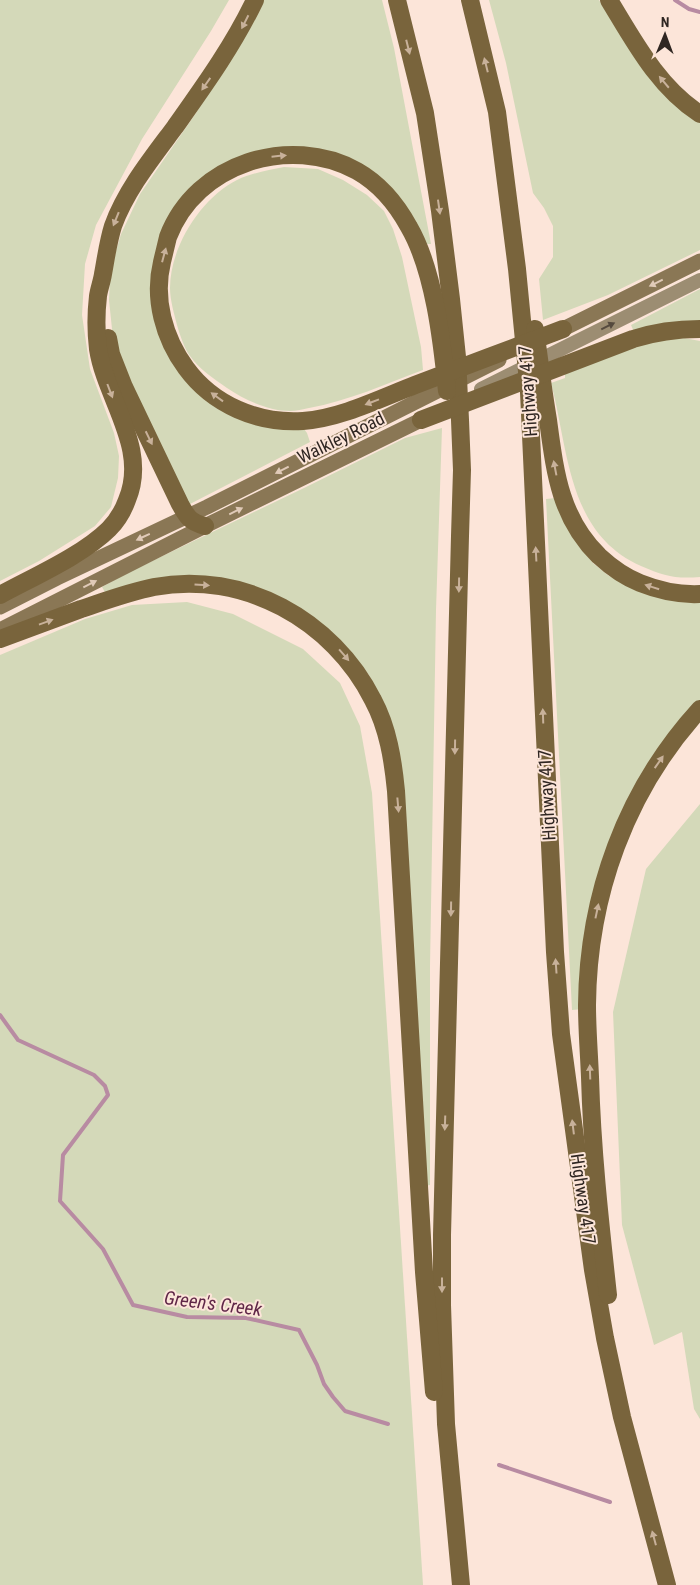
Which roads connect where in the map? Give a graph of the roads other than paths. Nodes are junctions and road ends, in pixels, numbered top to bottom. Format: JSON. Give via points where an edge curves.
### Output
{"nodes":[{"id":1,"x":256,"y":0,"type":"edge"},
{"id":2,"x":397,"y":0,"type":"edge"},
{"id":3,"x":470,"y":0,"type":"edge"},
{"id":4,"x":609,"y":0,"type":"edge"},
{"id":5,"x":497,"y":112,"type":"junction"},
{"id":6,"x":700,"y":114,"type":"edge"},
{"id":7,"x":700,"y":261,"type":"edge"},
{"id":8,"x":103,"y":275,"type":"junction"},
{"id":9,"x":700,"y":280,"type":"edge"},
{"id":10,"x":563,"y":329,"type":"joint"},
{"id":11,"x":700,"y":329,"type":"edge"},
{"id":12,"x":564,"y":356,"type":"junction"},
{"id":13,"x":418,"y":392,"type":"junction"},
{"id":14,"x":421,"y":420,"type":"joint"},
{"id":15,"x":187,"y":516,"type":"junction"},
{"id":16,"x":205,"y":526,"type":"junction"},
{"id":17,"x":460,"y":536,"type":"junction"},
{"id":18,"x":700,"y":594,"type":"edge"},
{"id":19,"x":0,"y":596,"type":"edge"},
{"id":20,"x":0,"y":607,"type":"edge"},
{"id":21,"x":0,"y":630,"type":"edge"},
{"id":22,"x":0,"y":640,"type":"edge"},
{"id":23,"x":700,"y":709,"type":"edge"},
{"id":24,"x":622,"y":1417,"type":"junction"},
{"id":25,"x":461,"y":1585,"type":"edge"},
{"id":26,"x":667,"y":1585,"type":"edge"}],
"edges":[{"from":1,"to":8,"type":"highway","one_way":true,"via":[[224,58],[148,163],[121,208],[113,227]]},
{"from":2,"to":17,"type":"highway","one_way":true,"via":[[425,113],[440,211],[457,357],[462,470]]},
{"from":5,"to":3,"type":"highway","name":"Highway 417","one_way":true},
{"from":6,"to":4,"type":"highway","one_way":true,"via":[[660,78]]},
{"from":18,"to":5,"type":"highway","one_way":true,"via":[[661,590],[616,571],[590,547],[570,518],[558,484],[524,236]]},
{"from":24,"to":5,"type":"highway","name":"Highway 417","one_way":true,"via":[[593,1270],[560,1017],[544,747],[529,392]]},
{"from":7,"to":10,"type":"main road","one_way":true},
{"from":8,"to":15,"type":"highway","one_way":true,"via":[[106,324],[115,366]]},
{"from":8,"to":19,"type":"highway","one_way":true,"via":[[98,295],[98,346],[104,373],[133,454],[130,494],[118,517],[98,538]]},
{"from":12,"to":9,"type":"main road","one_way":true},
{"from":10,"to":13,"type":"highway"},
{"from":11,"to":12,"type":"highway","via":[[650,334]]},
{"from":12,"to":14,"type":"highway"},
{"from":13,"to":15,"type":"main road","name":"Walkley Road","one_way":true},
{"from":13,"to":17,"type":"highway","one_way":true,"via":[[341,413],[290,422],[239,411],[199,383],[169,339],[159,304],[158,287],[169,236],[195,196],[209,183],[236,167],[264,158],[294,154],[328,160],[358,172],[391,200],[417,243],[435,308],[444,362]]},
{"from":16,"to":14,"type":"main road","name":"Walkley Road","one_way":true},
{"from":15,"to":16,"type":"highway","via":[[194,523]]},
{"from":15,"to":20,"type":"main road","name":"Walkley Road","one_way":true},
{"from":21,"to":16,"type":"main road","name":"Walkley Road","one_way":true},
{"from":17,"to":25,"type":"highway","one_way":true,"via":[[442,1243],[446,1424]]},
{"from":22,"to":25,"type":"highway","one_way":true,"via":[[117,596],[154,587],[194,584],[224,587],[269,601],[307,623],[347,658],[374,701],[392,753],[396,791],[424,1272],[438,1445],[448,1524]]},
{"from":24,"to":23,"type":"highway","one_way":true,"via":[[593,1156],[587,1005],[589,963],[600,894],[623,827],[656,766]]},
{"from":26,"to":24,"type":"highway","name":"Highway 417","one_way":true}]}
